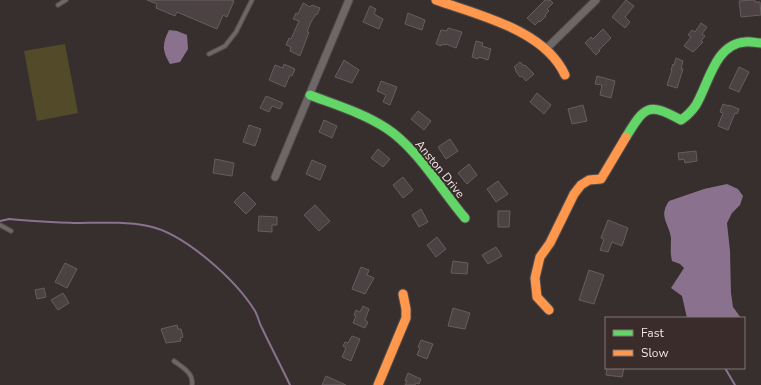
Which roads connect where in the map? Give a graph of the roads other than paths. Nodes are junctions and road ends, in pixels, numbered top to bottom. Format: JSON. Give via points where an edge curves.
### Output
{"nodes":[{"id":1,"x":66,"y":0,"type":"edge"},
{"id":2,"x":252,"y":0,"type":"edge"},
{"id":3,"x":349,"y":0,"type":"edge"},
{"id":4,"x":436,"y":0,"type":"edge"},
{"id":5,"x":596,"y":0,"type":"edge"},
{"id":6,"x":58,"y":5,"type":"dead end"},
{"id":7,"x":761,"y":43,"type":"edge"},
{"id":8,"x":545,"y":50,"type":"junction"},
{"id":9,"x":209,"y":54,"type":"dead end"},
{"id":10,"x":565,"y":75,"type":"dead end"},
{"id":11,"x":310,"y":95,"type":"junction"},
{"id":12,"x":275,"y":177,"type":"dead end"},
{"id":13,"x":465,"y":218,"type":"dead end"},
{"id":14,"x":0,"y":225,"type":"edge"},
{"id":15,"x":11,"y":231,"type":"dead end"},
{"id":16,"x":403,"y":294,"type":"dead end"},
{"id":17,"x":549,"y":310,"type":"dead end"},
{"id":18,"x":174,"y":361,"type":"dead end"},
{"id":19,"x":192,"y":385,"type":"edge"},
{"id":20,"x":378,"y":385,"type":"edge"}],
"edges":[{"from":1,"to":6,"type":"lane"},
{"from":2,"to":9,"type":"lane","via":[[236,32],[225,46]]},
{"from":3,"to":11,"type":"street"},
{"from":4,"to":8,"type":"street","via":[[506,25],[527,36]]},
{"from":5,"to":8,"type":"street"},
{"from":7,"to":17,"type":"street","via":[[740,42],[719,56],[697,104],[681,120],[654,108],[645,111],[638,117],[602,179],[589,180],[581,185],[537,266],[537,296]]},
{"from":8,"to":10,"type":"street"},
{"from":11,"to":12,"type":"street"},
{"from":11,"to":13,"type":"street","name":"Anston Drive","via":[[363,115],[387,128],[411,149]]},
{"from":14,"to":15,"type":"lane"},
{"from":16,"to":20,"type":"street","via":[[406,318]]},
{"from":18,"to":19,"type":"lane","via":[[188,372],[192,378]]}]}
